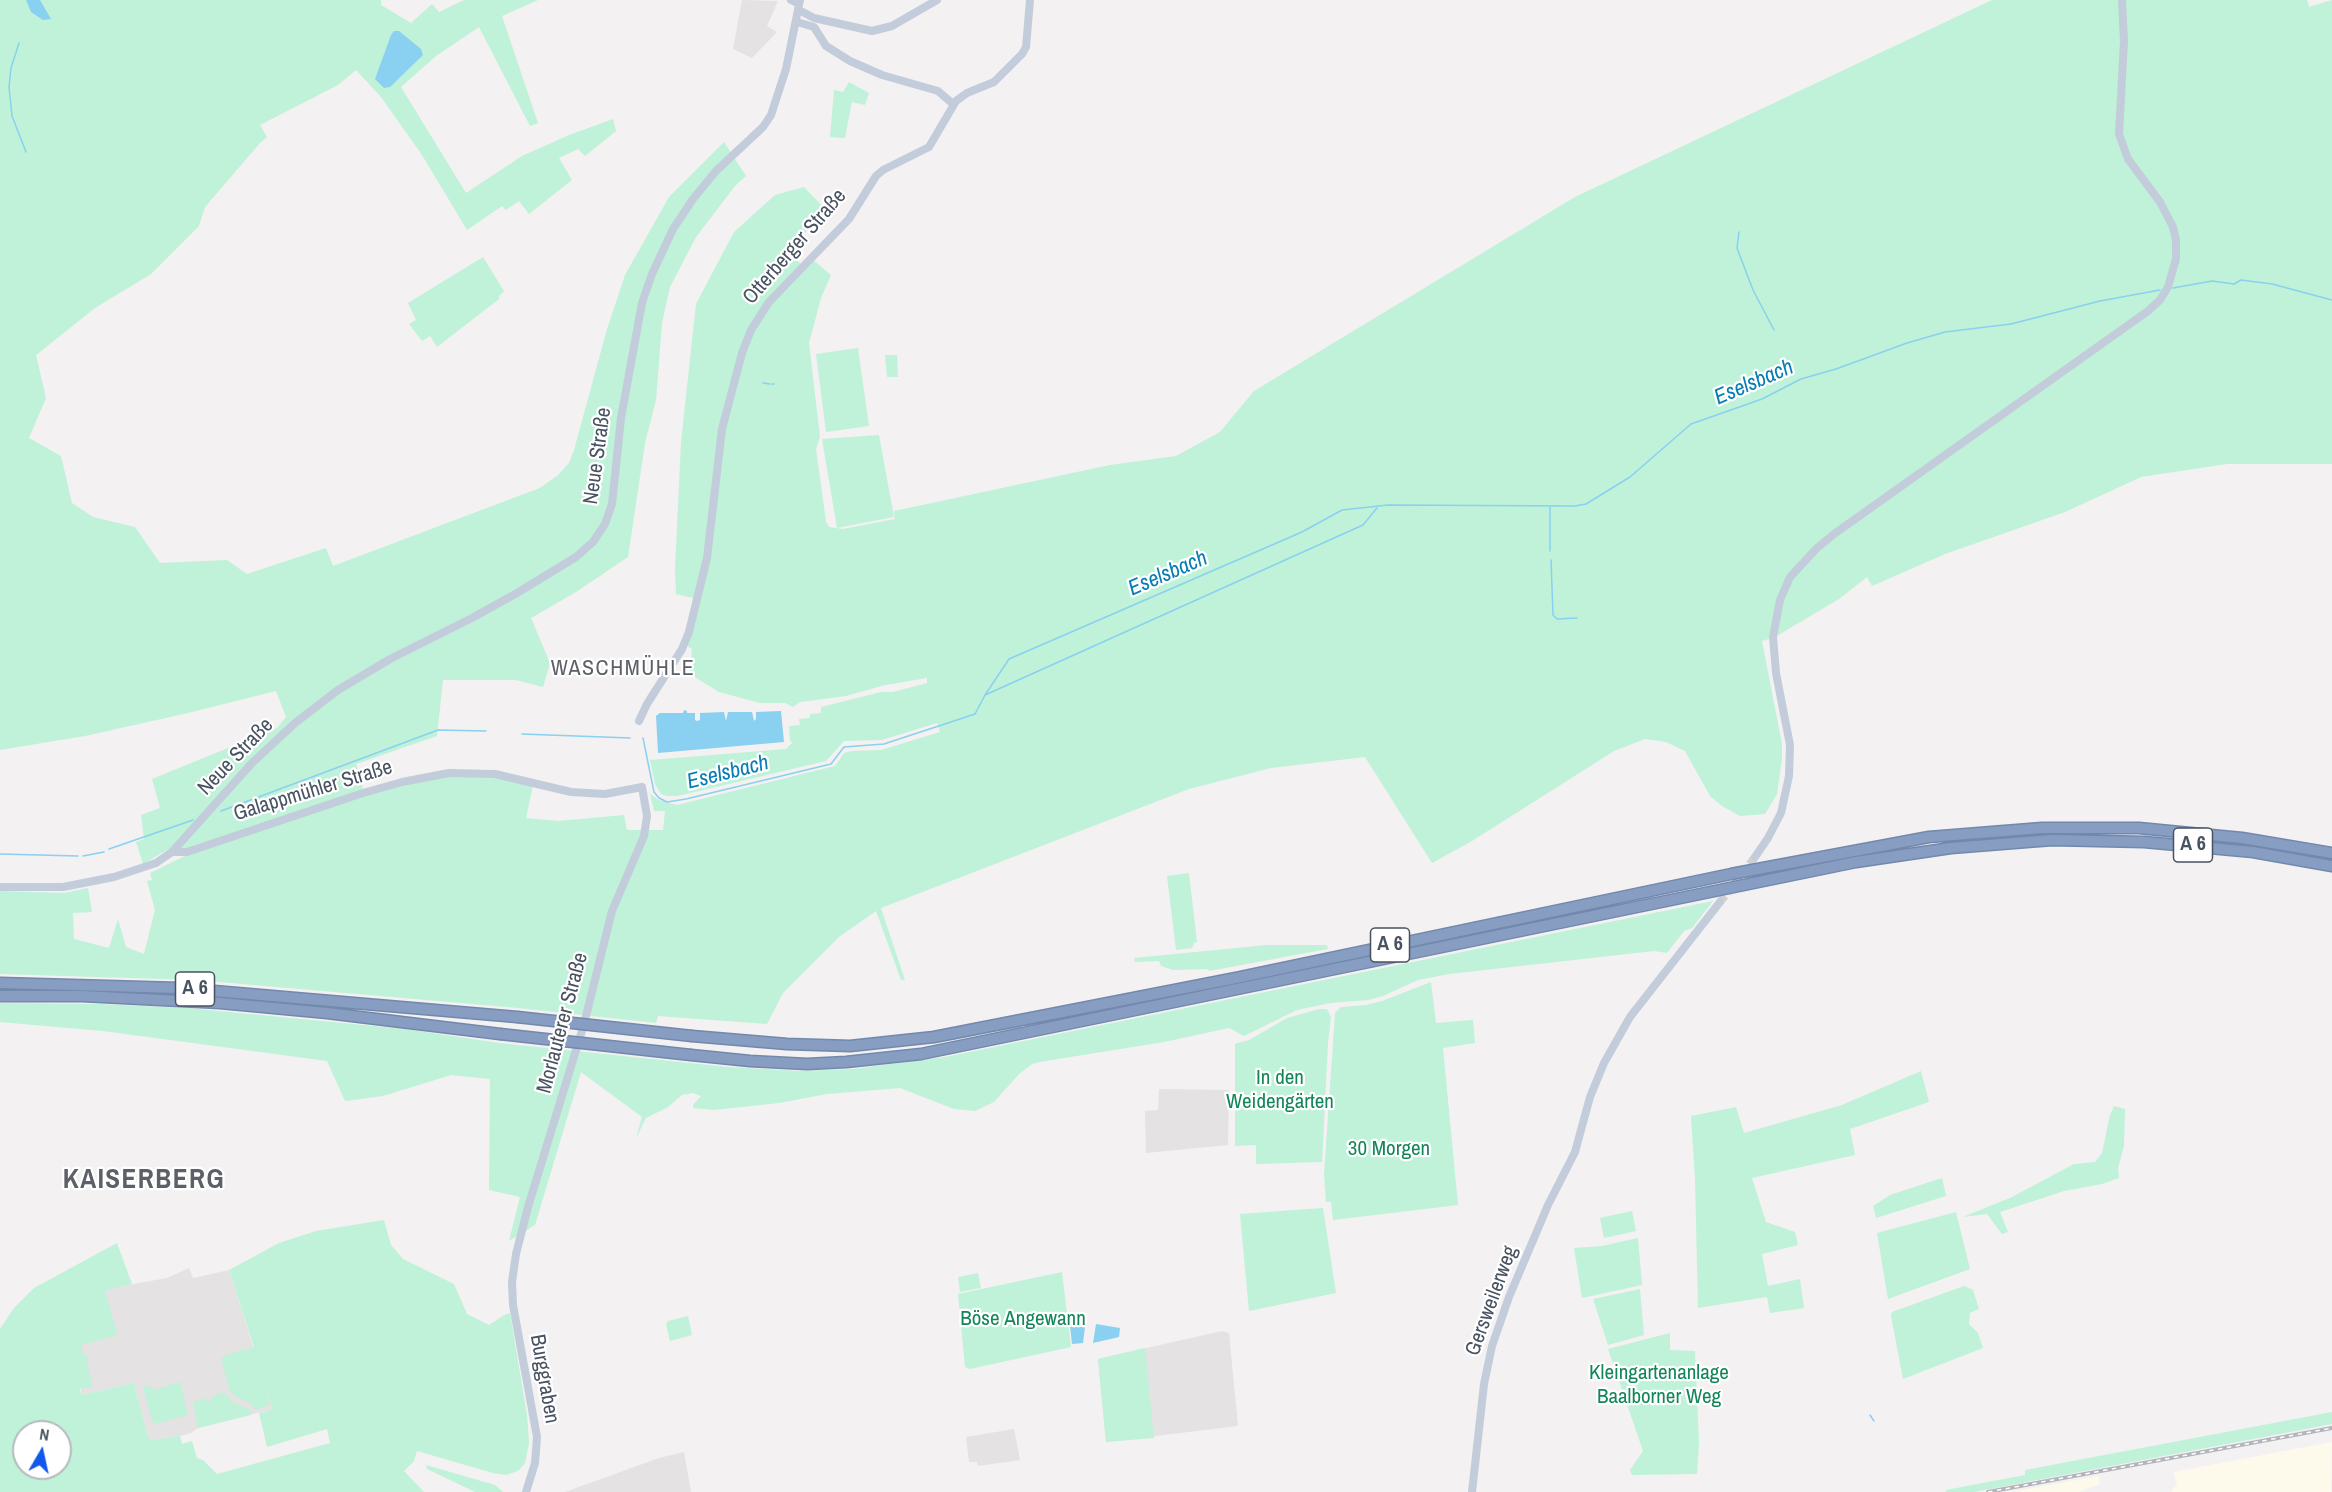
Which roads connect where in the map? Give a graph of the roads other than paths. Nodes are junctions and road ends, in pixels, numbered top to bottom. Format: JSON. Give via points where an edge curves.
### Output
{"nodes":[{"id":1,"x":1030,"y":0,"type":"edge"},
{"id":2,"x":2122,"y":0,"type":"edge"},
{"id":3,"x":934,"y":1,"type":"edge"},
{"id":4,"x":797,"y":3,"type":"edge"},
{"id":5,"x":797,"y":22,"type":"junction"},
{"id":6,"x":953,"y":104,"type":"junction"},
{"id":7,"x":639,"y":721,"type":"dead end"},
{"id":8,"x":642,"y":787,"type":"joint"},
{"id":9,"x":172,"y":852,"type":"junction"},
{"id":10,"x":2332,"y":853,"type":"edge"},
{"id":11,"x":1755,"y":857,"type":"tunnel mouth"},
{"id":12,"x":2332,"y":866,"type":"edge"},
{"id":13,"x":0,"y":886,"type":"edge"},
{"id":14,"x":1720,"y":902,"type":"tunnel mouth"},
{"id":15,"x":0,"y":983,"type":"edge"},
{"id":16,"x":0,"y":996,"type":"edge"},
{"id":17,"x":513,"y":1271,"type":"joint"},
{"id":18,"x":526,"y":1492,"type":"edge"},
{"id":19,"x":1472,"y":1492,"type":"edge"}],
"edges":[{"from":1,"to":6,"type":"street","via":[[1024,51],[994,82]]},
{"from":2,"to":11,"type":"street","via":[[2119,134],[2128,159],[2173,227],[2176,250],[2172,277],[2160,300],[2148,311],[1834,534],[1790,577],[1780,600],[1773,637],[1790,745],[1789,776],[1781,813]]},
{"from":3,"to":4,"type":"street","via":[[892,26],[872,31],[814,18]]},
{"from":4,"to":5,"type":"street","name":"Neue Straße"},
{"from":5,"to":6,"type":"street","via":[[814,27],[826,46],[850,61],[938,91]]},
{"from":5,"to":9,"type":"street","name":"Neue Straße","via":[[780,94],[771,115],[693,199],[652,273],[642,303],[621,418],[612,504],[593,542],[517,593],[338,690],[252,763]]},
{"from":6,"to":7,"type":"street","name":"Otterberger Straße","via":[[933,143],[876,176],[849,219],[769,302],[751,330],[722,429],[707,558],[689,632]]},
{"from":8,"to":9,"type":"street","name":"Galappmühler Straße","via":[[605,794],[571,792],[501,775],[449,773],[402,782],[187,852]]},
{"from":8,"to":17,"type":"street","name":"Morlauterer Straße","via":[[644,836],[612,911]]},
{"from":9,"to":13,"type":"street","name":"Galappmühler Straße","via":[[144,868],[88,883],[63,887]]},
{"from":10,"to":15,"type":"highway","number":"A 6","bridge":true,"via":[[2242,838],[2139,828],[2042,828],[1929,837],[1731,874],[1214,982],[934,1037],[873,1045],[692,1036],[179,988]]},
{"from":12,"to":16,"type":"highway","number":"A 6","bridge":true,"via":[[2243,851],[2144,842],[2052,840],[1951,848],[1856,862],[921,1054],[846,1062],[750,1061],[220,1003]]},
{"from":14,"to":19,"type":"street","name":"Gersweilerweg","via":[[1615,1041],[1590,1097],[1575,1152],[1551,1197],[1491,1346]]},
{"from":17,"to":18,"type":"street","name":"Burggraben","via":[[513,1305],[537,1437],[535,1463]]}]}
